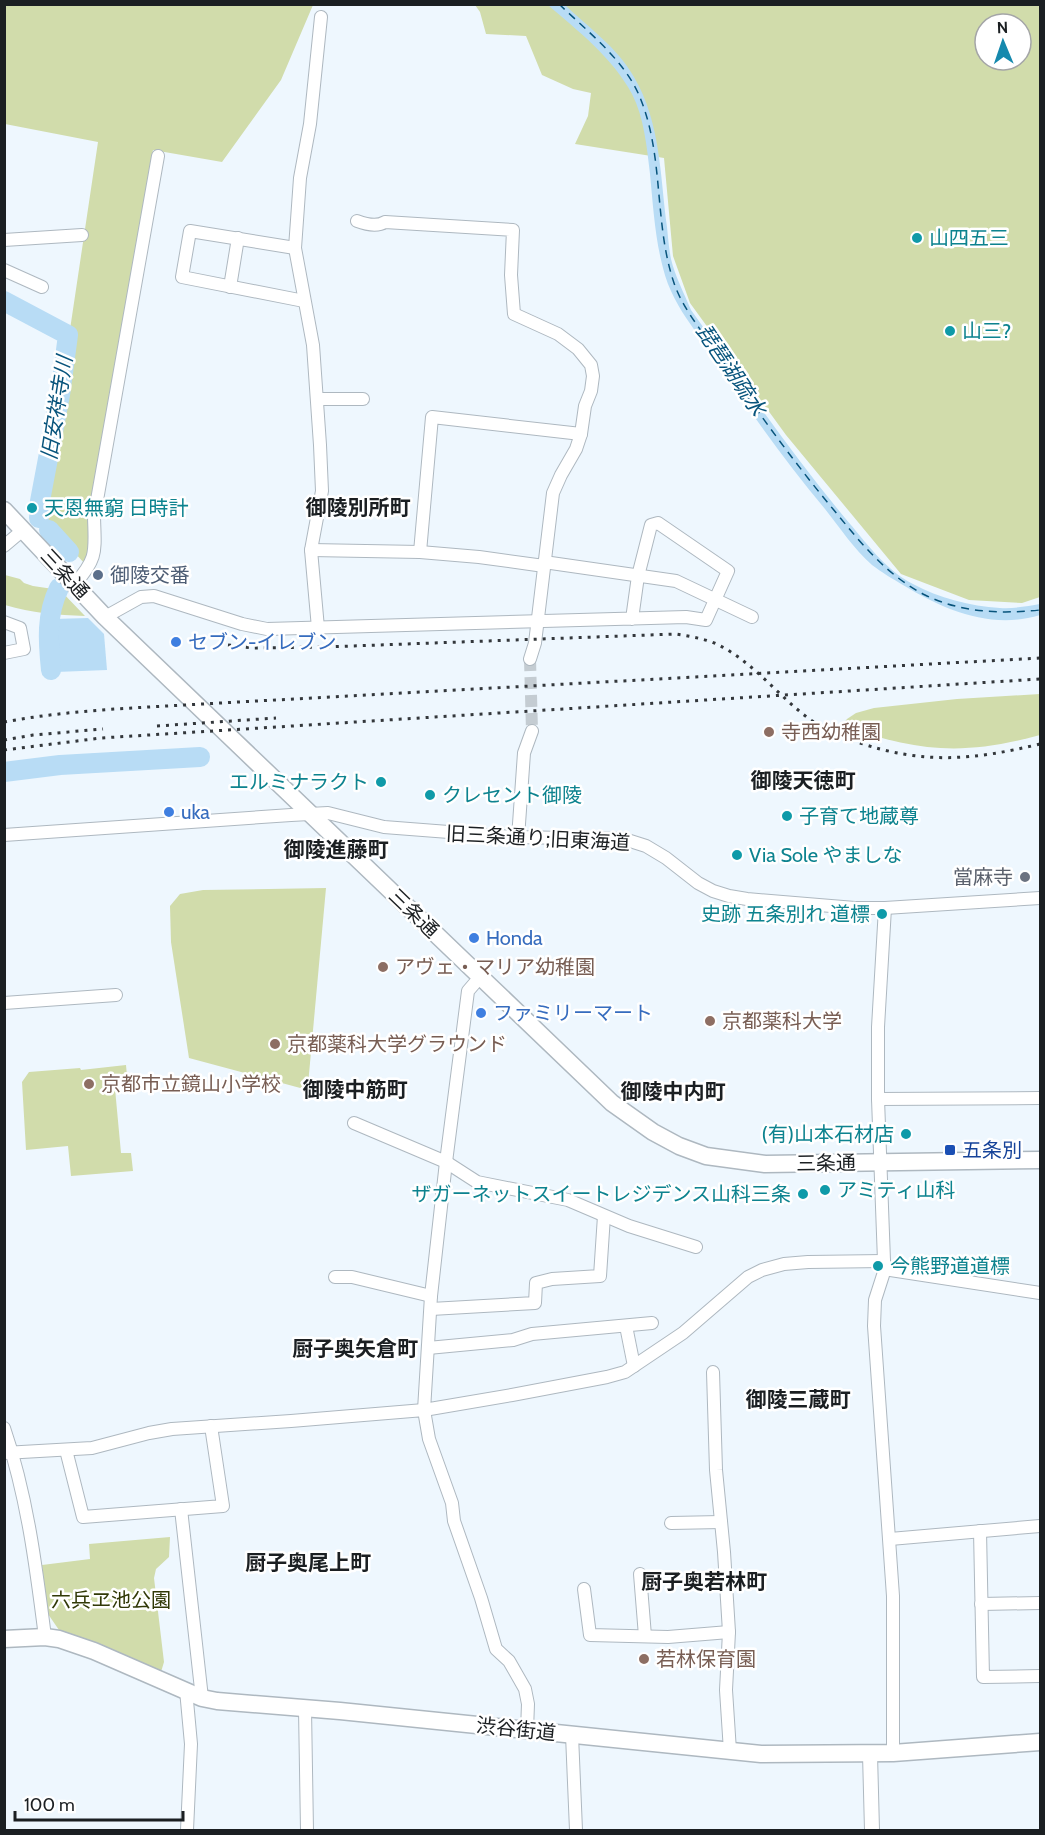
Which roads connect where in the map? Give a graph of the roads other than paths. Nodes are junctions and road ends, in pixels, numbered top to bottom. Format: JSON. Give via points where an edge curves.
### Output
{"nodes":[{"id":1,"x":321,"y":17,"type":"dead end"},
{"id":2,"x":158,"y":156,"type":"dead end"},
{"id":3,"x":357,"y":221,"type":"dead end"},
{"id":4,"x":82,"y":236,"type":"dead end"},
{"id":5,"x":238,"y":238,"type":"junction"},
{"id":6,"x":4,"y":240,"type":"edge"},
{"id":7,"x":295,"y":248,"type":"junction"},
{"id":8,"x":4,"y":270,"type":"edge"},
{"id":9,"x":42,"y":287,"type":"dead end"},
{"id":10,"x":230,"y":287,"type":"junction"},
{"id":11,"x":304,"y":301,"type":"junction"},
{"id":12,"x":317,"y":399,"type":"junction"},
{"id":13,"x":363,"y":399,"type":"dead end"},
{"id":14,"x":581,"y":434,"type":"junction"},
{"id":15,"x":4,"y":510,"type":"edge"},
{"id":16,"x":23,"y":530,"type":"junction"},
{"id":17,"x":4,"y":546,"type":"edge"},
{"id":18,"x":311,"y":550,"type":"junction"},
{"id":19,"x":420,"y":552,"type":"junction"},
{"id":20,"x":544,"y":564,"type":"junction"},
{"id":21,"x":638,"y":576,"type":"junction"},
{"id":22,"x":74,"y":585,"type":"junction"},
{"id":23,"x":716,"y":599,"type":"junction"},
{"id":24,"x":752,"y":616,"type":"dead end"},
{"id":25,"x":105,"y":617,"type":"junction"},
{"id":26,"x":632,"y":619,"type":"junction"},
{"id":27,"x":4,"y":622,"type":"edge"},
{"id":28,"x":537,"y":622,"type":"junction"},
{"id":29,"x":318,"y":628,"type":"junction"},
{"id":30,"x":4,"y":653,"type":"edge"},
{"id":31,"x":530,"y":659,"type":"tunnel mouth"},
{"id":32,"x":532,"y":731,"type":"tunnel mouth"},
{"id":33,"x":309,"y":813,"type":"junction"},
{"id":34,"x":4,"y":835,"type":"edge"},
{"id":35,"x":518,"y":838,"type":"junction"},
{"id":36,"x":1041,"y":898,"type":"edge"},
{"id":37,"x":885,"y":908,"type":"junction"},
{"id":38,"x":480,"y":978,"type":"junction"},
{"id":39,"x":116,"y":994,"type":"dead end"},
{"id":40,"x":4,"y":1003,"type":"edge"},
{"id":41,"x":1041,"y":1098,"type":"edge"},
{"id":42,"x":878,"y":1099,"type":"junction"},
{"id":43,"x":354,"y":1124,"type":"dead end"},
{"id":44,"x":1041,"y":1160,"type":"edge"},
{"id":45,"x":446,"y":1161,"type":"junction"},
{"id":46,"x":881,"y":1162,"type":"junction"},
{"id":47,"x":604,"y":1216,"type":"junction"},
{"id":48,"x":696,"y":1247,"type":"dead end"},
{"id":49,"x":884,"y":1265,"type":"junction"},
{"id":50,"x":335,"y":1277,"type":"dead end"},
{"id":51,"x":1041,"y":1293,"type":"edge"},
{"id":52,"x":431,"y":1303,"type":"junction"},
{"id":53,"x":651,"y":1323,"type":"dead end"},
{"id":54,"x":626,"y":1326,"type":"junction"},
{"id":55,"x":428,"y":1348,"type":"junction"},
{"id":56,"x":634,"y":1366,"type":"junction"},
{"id":57,"x":712,"y":1372,"type":"dead end"},
{"id":58,"x":424,"y":1410,"type":"junction"},
{"id":59,"x":212,"y":1426,"type":"junction"},
{"id":60,"x":4,"y":1428,"type":"edge"},
{"id":61,"x":66,"y":1450,"type":"junction"},
{"id":62,"x":8,"y":1452,"type":"edge"},
{"id":63,"x":181,"y":1509,"type":"junction"},
{"id":64,"x":721,"y":1522,"type":"junction"},
{"id":65,"x":671,"y":1523,"type":"dead end"},
{"id":66,"x":1041,"y":1526,"type":"edge"},
{"id":67,"x":980,"y":1532,"type":"junction"},
{"id":68,"x":890,"y":1539,"type":"junction"},
{"id":69,"x":640,"y":1574,"type":"dead end"},
{"id":70,"x":584,"y":1589,"type":"dead end"},
{"id":71,"x":1041,"y":1603,"type":"edge"},
{"id":72,"x":981,"y":1604,"type":"junction"},
{"id":73,"x":729,"y":1632,"type":"junction"},
{"id":74,"x":645,"y":1636,"type":"junction"},
{"id":75,"x":45,"y":1637,"type":"junction"},
{"id":76,"x":4,"y":1639,"type":"edge"},
{"id":77,"x":1041,"y":1676,"type":"edge"},
{"id":78,"x":186,"y":1690,"type":"junction"},
{"id":79,"x":202,"y":1698,"type":"junction"},
{"id":80,"x":305,"y":1709,"type":"junction"},
{"id":81,"x":527,"y":1730,"type":"junction"},
{"id":82,"x":572,"y":1735,"type":"junction"},
{"id":83,"x":1041,"y":1742,"type":"edge"},
{"id":84,"x":730,"y":1751,"type":"junction"},
{"id":85,"x":893,"y":1753,"type":"junction"},
{"id":86,"x":870,"y":1754,"type":"junction"},
{"id":87,"x":187,"y":1830,"type":"edge"},
{"id":88,"x":307,"y":1830,"type":"edge"},
{"id":89,"x":576,"y":1830,"type":"edge"},
{"id":90,"x":872,"y":1830,"type":"edge"}],
"edges":[{"from":1,"to":7,"type":"street"},
{"from":2,"to":22,"type":"street","via":[[94,517],[94,554],[89,568]]},
{"from":3,"to":14,"type":"street","via":[[513,230],[514,314],[558,334],[591,365],[591,391]]},
{"from":4,"to":6,"type":"street"},
{"from":5,"to":7,"type":"street"},
{"from":5,"to":10,"type":"street"},
{"from":5,"to":10,"type":"street","via":[[190,231],[182,277]]},
{"from":7,"to":11,"type":"street"},
{"from":8,"to":9,"type":"street"},
{"from":10,"to":11,"type":"street"},
{"from":11,"to":12,"type":"street","via":[[313,345]]},
{"from":12,"to":13,"type":"street"},
{"from":12,"to":18,"type":"street","via":[[322,491]]},
{"from":14,"to":19,"type":"street","via":[[432,417]]},
{"from":14,"to":20,"type":"street","via":[[553,493]]},
{"from":15,"to":16,"type":"main road","name":"三条通"},
{"from":16,"to":17,"type":"street"},
{"from":16,"to":22,"type":"main road","name":"三条通"},
{"from":18,"to":19,"type":"street"},
{"from":18,"to":29,"type":"street"},
{"from":19,"to":20,"type":"street"},
{"from":20,"to":21,"type":"street"},
{"from":20,"to":28,"type":"street"},
{"from":21,"to":23,"type":"street","via":[[676,581]]},
{"from":21,"to":23,"type":"street","via":[[651,525],[658,523],[728,571]]},
{"from":21,"to":26,"type":"street"},
{"from":22,"to":25,"type":"main road","name":"三条通"},
{"from":23,"to":24,"type":"street"},
{"from":23,"to":26,"type":"street","via":[[706,620]]},
{"from":25,"to":29,"type":"street","via":[[141,597],[154,596],[267,629]]},
{"from":25,"to":33,"type":"main road","name":"三条通"},
{"from":26,"to":28,"type":"street"},
{"from":27,"to":30,"type":"street","via":[[20,628],[24,649]]},
{"from":28,"to":29,"type":"street"},
{"from":28,"to":31,"type":"street"},
{"from":32,"to":35,"type":"street","via":[[525,753]]},
{"from":33,"to":34,"type":"street","name":"旧三条通り;旧東海道"},
{"from":33,"to":35,"type":"street","name":"旧三条通り;旧東海道","via":[[337,815],[384,827]]},
{"from":33,"to":38,"type":"main road","name":"三条通"},
{"from":35,"to":37,"type":"street","name":"旧三条通り;旧東海道","via":[[624,839],[646,846],[698,883],[729,896]]},
{"from":36,"to":37,"type":"street","name":"旧三条通り;旧東海道"},
{"from":37,"to":42,"type":"street"},
{"from":38,"to":45,"type":"street","via":[[468,991]]},
{"from":38,"to":46,"type":"main road","name":"三条通","via":[[612,1103],[679,1146],[706,1156],[765,1164]]},
{"from":39,"to":40,"type":"street"},
{"from":41,"to":42,"type":"street"},
{"from":42,"to":46,"type":"street"},
{"from":43,"to":45,"type":"street"},
{"from":44,"to":46,"type":"main road","name":"三条通"},
{"from":45,"to":47,"type":"street","via":[[477,1182],[568,1200]]},
{"from":45,"to":52,"type":"street"},
{"from":46,"to":49,"type":"street"},
{"from":47,"to":48,"type":"street"},
{"from":47,"to":52,"type":"street","via":[[600,1276],[536,1282],[535,1303]]},
{"from":49,"to":51,"type":"street"},
{"from":49,"to":56,"type":"street","via":[[808,1262],[762,1270],[748,1277],[683,1334]]},
{"from":49,"to":68,"type":"street","via":[[875,1300],[874,1326]]},
{"from":50,"to":52,"type":"street","via":[[352,1277]]},
{"from":52,"to":55,"type":"street"},
{"from":53,"to":54,"type":"street"},
{"from":54,"to":55,"type":"street"},
{"from":54,"to":56,"type":"street"},
{"from":55,"to":58,"type":"street"},
{"from":56,"to":58,"type":"street","via":[[606,1377]]},
{"from":57,"to":64,"type":"street"},
{"from":58,"to":59,"type":"street"},
{"from":58,"to":81,"type":"street","via":[[429,1439],[496,1649],[509,1661],[525,1689]]},
{"from":59,"to":61,"type":"street","via":[[160,1431],[92,1448]]},
{"from":59,"to":63,"type":"street","via":[[222,1506]]},
{"from":60,"to":62,"type":"street"},
{"from":61,"to":62,"type":"street"},
{"from":61,"to":63,"type":"street","via":[[83,1517]]},
{"from":62,"to":75,"type":"street","via":[[33,1547]]},
{"from":63,"to":79,"type":"street"},
{"from":64,"to":65,"type":"street"},
{"from":64,"to":73,"type":"street"},
{"from":66,"to":67,"type":"street"},
{"from":67,"to":68,"type":"street"},
{"from":67,"to":72,"type":"street"},
{"from":68,"to":85,"type":"street"},
{"from":69,"to":74,"type":"street"},
{"from":70,"to":74,"type":"street","via":[[590,1635]]},
{"from":71,"to":72,"type":"street"},
{"from":72,"to":77,"type":"street","via":[[983,1677]]},
{"from":73,"to":74,"type":"street"},
{"from":73,"to":84,"type":"street","via":[[726,1690]]},
{"from":75,"to":76,"type":"main road","name":"渋谷街道"},
{"from":75,"to":78,"type":"main road","name":"渋谷街道","via":[[94,1651]]},
{"from":78,"to":79,"type":"main road","name":"渋谷街道"},
{"from":78,"to":87,"type":"street","via":[[191,1744]]},
{"from":79,"to":80,"type":"main road","name":"渋谷街道"},
{"from":80,"to":81,"type":"main road","name":"渋谷街道"},
{"from":80,"to":88,"type":"street"},
{"from":81,"to":82,"type":"main road","name":"渋谷街道"},
{"from":82,"to":84,"type":"main road","name":"渋谷街道"},
{"from":82,"to":89,"type":"street"},
{"from":83,"to":85,"type":"main road","name":"渋谷街道"},
{"from":84,"to":86,"type":"main road","name":"渋谷街道"},
{"from":85,"to":86,"type":"main road","name":"渋谷街道"},
{"from":86,"to":90,"type":"street"}]}
